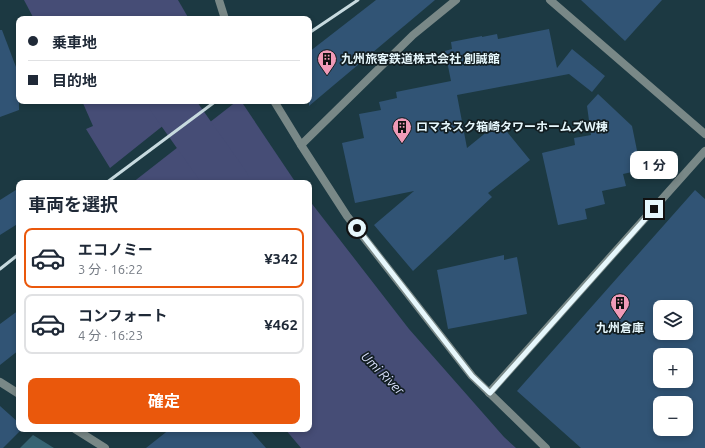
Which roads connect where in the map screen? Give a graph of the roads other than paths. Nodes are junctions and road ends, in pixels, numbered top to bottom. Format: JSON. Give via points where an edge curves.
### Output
{"nodes":[{"id":1,"x":219,"y":0,"type":"edge"},
{"id":2,"x":456,"y":0,"type":"edge"},
{"id":3,"x":550,"y":0,"type":"edge"},
{"id":4,"x":224,"y":16,"type":"edge"},
{"id":5,"x":276,"y":104,"type":"edge"},
{"id":6,"x":705,"y":134,"type":"edge"},
{"id":7,"x":301,"y":145,"type":"junction"},
{"id":8,"x":705,"y":151,"type":"edge"},
{"id":9,"x":0,"y":382,"type":"edge"},
{"id":10,"x":16,"y":392,"type":"edge"},
{"id":11,"x":490,"y":393,"type":"junction"},
{"id":12,"x":80,"y":432,"type":"edge"},
{"id":13,"x":105,"y":448,"type":"edge"},
{"id":14,"x":546,"y":448,"type":"edge"}],
"edges":[{"from":1,"to":4,"type":"street"},
{"from":2,"to":7,"type":"street","via":[[414,34]]},
{"from":3,"to":6,"type":"street"},
{"from":5,"to":7,"type":"street"},
{"from":7,"to":11,"type":"street","via":[[347,216],[472,376]]},
{"from":8,"to":11,"type":"street"},
{"from":9,"to":10,"type":"street"},
{"from":11,"to":14,"type":"street"},
{"from":12,"to":13,"type":"street"}]}
